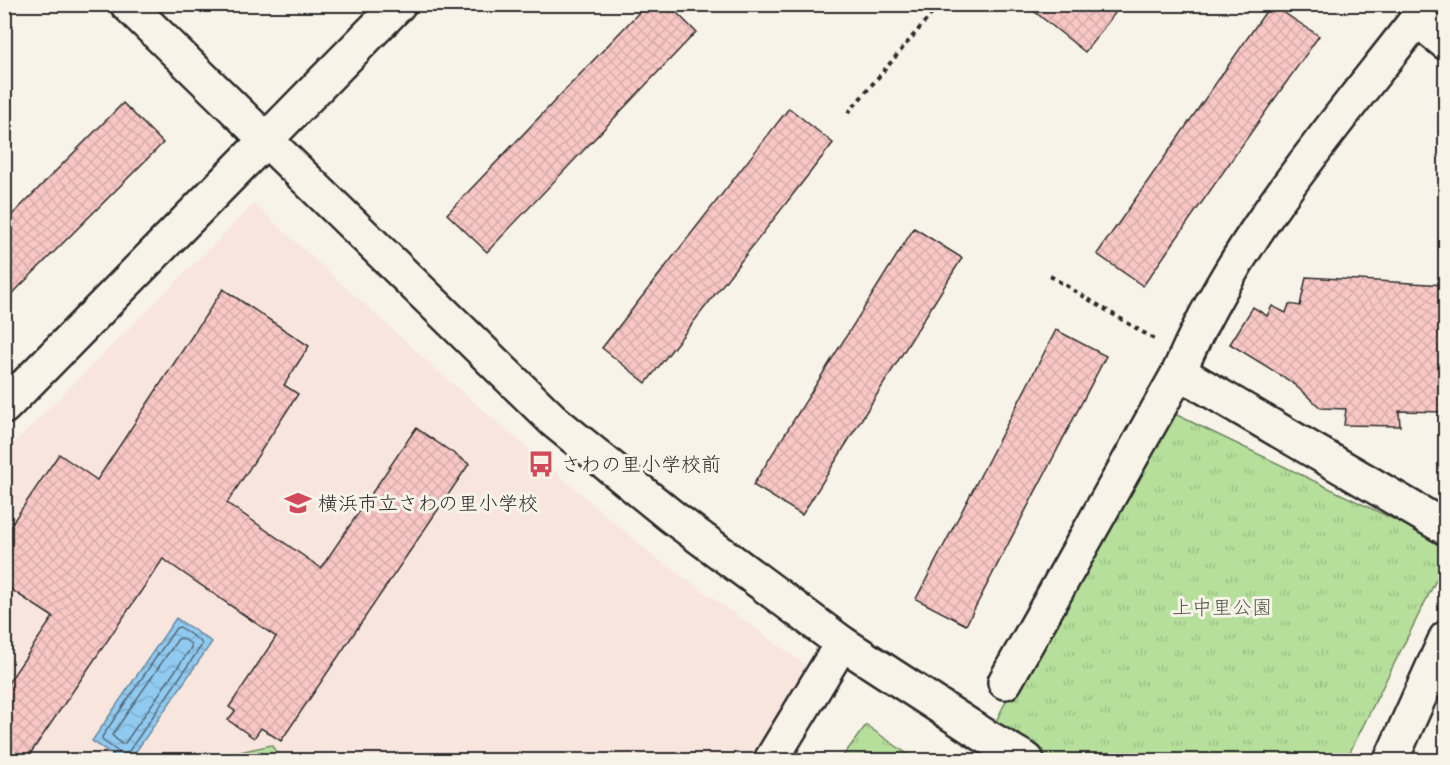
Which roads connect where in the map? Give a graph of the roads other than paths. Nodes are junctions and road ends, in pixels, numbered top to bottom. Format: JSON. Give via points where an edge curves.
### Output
{"nodes":[{"id":1,"x":127,"y":4,"type":"edge"},
{"id":2,"x":399,"y":4,"type":"edge"},
{"id":3,"x":1446,"y":43,"type":"edge"},
{"id":4,"x":263,"y":140,"type":"junction"},
{"id":5,"x":1182,"y":365,"type":"junction"},
{"id":6,"x":4,"y":406,"type":"edge"},
{"id":7,"x":1446,"y":528,"type":"edge"},
{"id":8,"x":1446,"y":638,"type":"edge"},
{"id":9,"x":842,"y":643,"type":"junction"},
{"id":10,"x":1005,"y":682,"type":"dead end"},
{"id":11,"x":1433,"y":703,"type":"edge"},
{"id":12,"x":771,"y":760,"type":"edge"},
{"id":13,"x":1027,"y":760,"type":"edge"},
{"id":14,"x":1391,"y":760,"type":"edge"}],
"edges":[{"from":1,"to":4,"type":"street"},
{"from":2,"to":4,"type":"street"},
{"from":3,"to":5,"type":"street","via":[[1417,19],[1271,209],[1196,333]]},
{"from":4,"to":6,"type":"street"},
{"from":4,"to":9,"type":"street","via":[[554,421],[671,516]]},
{"from":5,"to":7,"type":"street"},
{"from":5,"to":10,"type":"street"},
{"from":8,"to":11,"type":"street"},
{"from":9,"to":12,"type":"street"},
{"from":9,"to":13,"type":"street"},
{"from":11,"to":14,"type":"street"}]}
